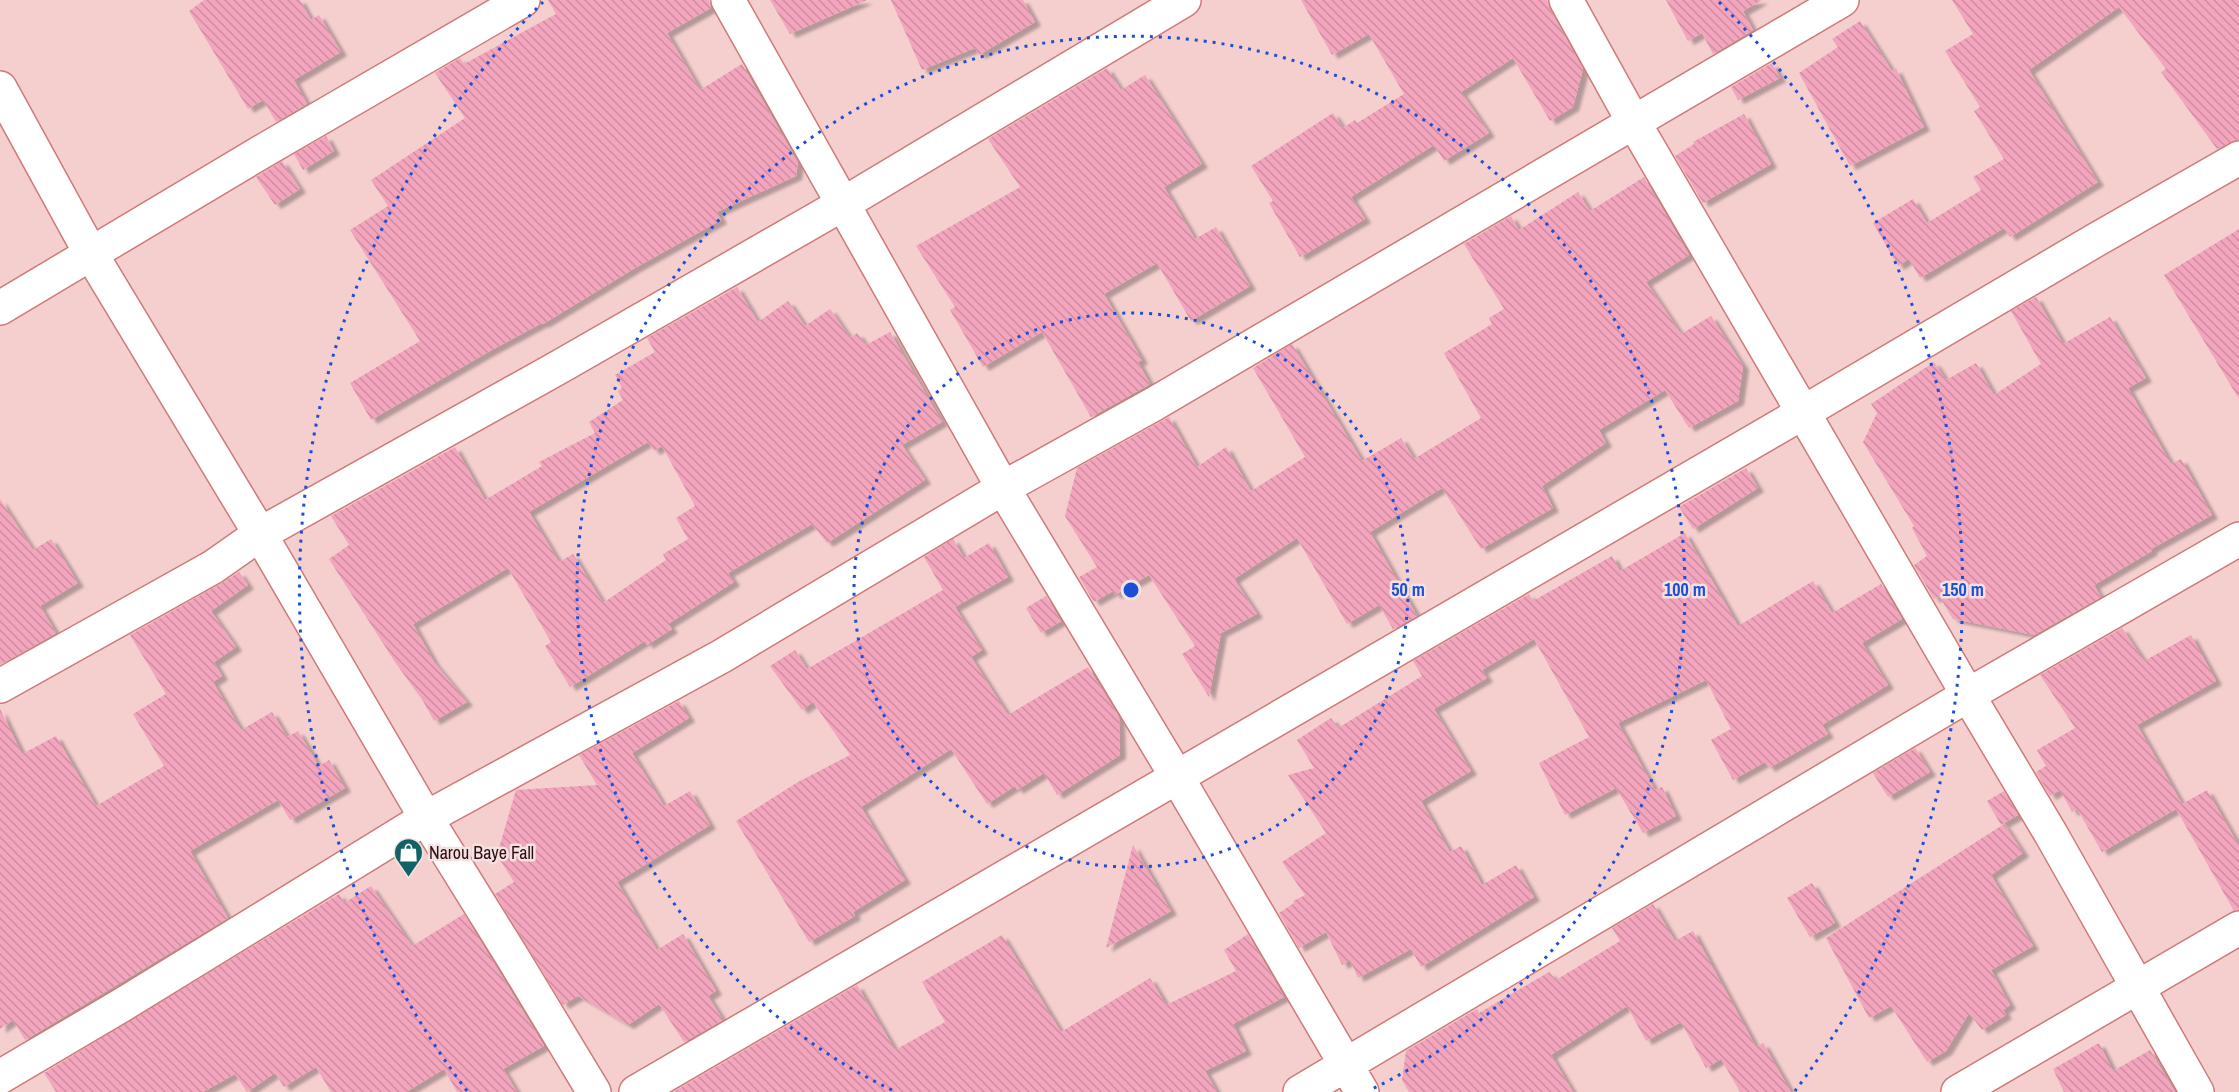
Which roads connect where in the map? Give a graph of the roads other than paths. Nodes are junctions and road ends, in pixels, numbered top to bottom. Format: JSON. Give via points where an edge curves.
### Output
{"nodes":[{"id":1,"x":523,"y":0,"type":"edge"},
{"id":2,"x":728,"y":0,"type":"edge"},
{"id":3,"x":1184,"y":0,"type":"edge"},
{"id":4,"x":1566,"y":0,"type":"edge"},
{"id":5,"x":1842,"y":0,"type":"edge"},
{"id":6,"x":0,"y":88,"type":"edge"},
{"id":7,"x":1634,"y":121,"type":"junction"},
{"id":8,"x":2239,"y":158,"type":"edge"},
{"id":9,"x":843,"y":204,"type":"junction"},
{"id":10,"x":92,"y":254,"type":"junction"},
{"id":11,"x":0,"y":308,"type":"edge"},
{"id":12,"x":1804,"y":412,"type":"junction"},
{"id":13,"x":1004,"y":488,"type":"junction"},
{"id":14,"x":260,"y":534,"type":"junction"},
{"id":15,"x":2239,"y":539,"type":"edge"},
{"id":16,"x":0,"y":686,"type":"edge"},
{"id":17,"x":1968,"y":695,"type":"junction"},
{"id":18,"x":1177,"y":777,"type":"junction"},
{"id":19,"x":426,"y":818,"type":"junction"},
{"id":20,"x":2239,"y":928,"type":"edge"},
{"id":21,"x":2138,"y":988,"type":"junction"},
{"id":22,"x":0,"y":1077,"type":"edge"},
{"id":23,"x":1354,"y":1079,"type":"edge"},
{"id":24,"x":594,"y":1092,"type":"edge"},
{"id":25,"x":636,"y":1092,"type":"edge"},
{"id":26,"x":1300,"y":1092,"type":"edge"},
{"id":27,"x":1958,"y":1092,"type":"edge"},
{"id":28,"x":2197,"y":1092,"type":"edge"}],
"edges":[{"from":1,"to":10,"type":"street"},
{"from":2,"to":9,"type":"street"},
{"from":3,"to":9,"type":"street"},
{"from":4,"to":7,"type":"street"},
{"from":5,"to":7,"type":"street"},
{"from":6,"to":10,"type":"street"},
{"from":7,"to":12,"type":"street"},
{"from":7,"to":13,"type":"street"},
{"from":8,"to":12,"type":"street"},
{"from":9,"to":13,"type":"street"},
{"from":9,"to":14,"type":"street"},
{"from":10,"to":11,"type":"street"},
{"from":10,"to":14,"type":"street"},
{"from":12,"to":17,"type":"street"},
{"from":12,"to":18,"type":"street"},
{"from":13,"to":18,"type":"street"},
{"from":13,"to":19,"type":"street","via":[[722,656]]},
{"from":14,"to":16,"type":"street","via":[[213,567]]},
{"from":14,"to":19,"type":"street"},
{"from":15,"to":17,"type":"street"},
{"from":17,"to":21,"type":"street"},
{"from":17,"to":23,"type":"street"},
{"from":18,"to":23,"type":"street"},
{"from":18,"to":25,"type":"street"},
{"from":19,"to":22,"type":"street"},
{"from":19,"to":24,"type":"street"},
{"from":20,"to":21,"type":"street"},
{"from":21,"to":27,"type":"street"},
{"from":21,"to":28,"type":"street"},
{"from":23,"to":26,"type":"street"}]}
